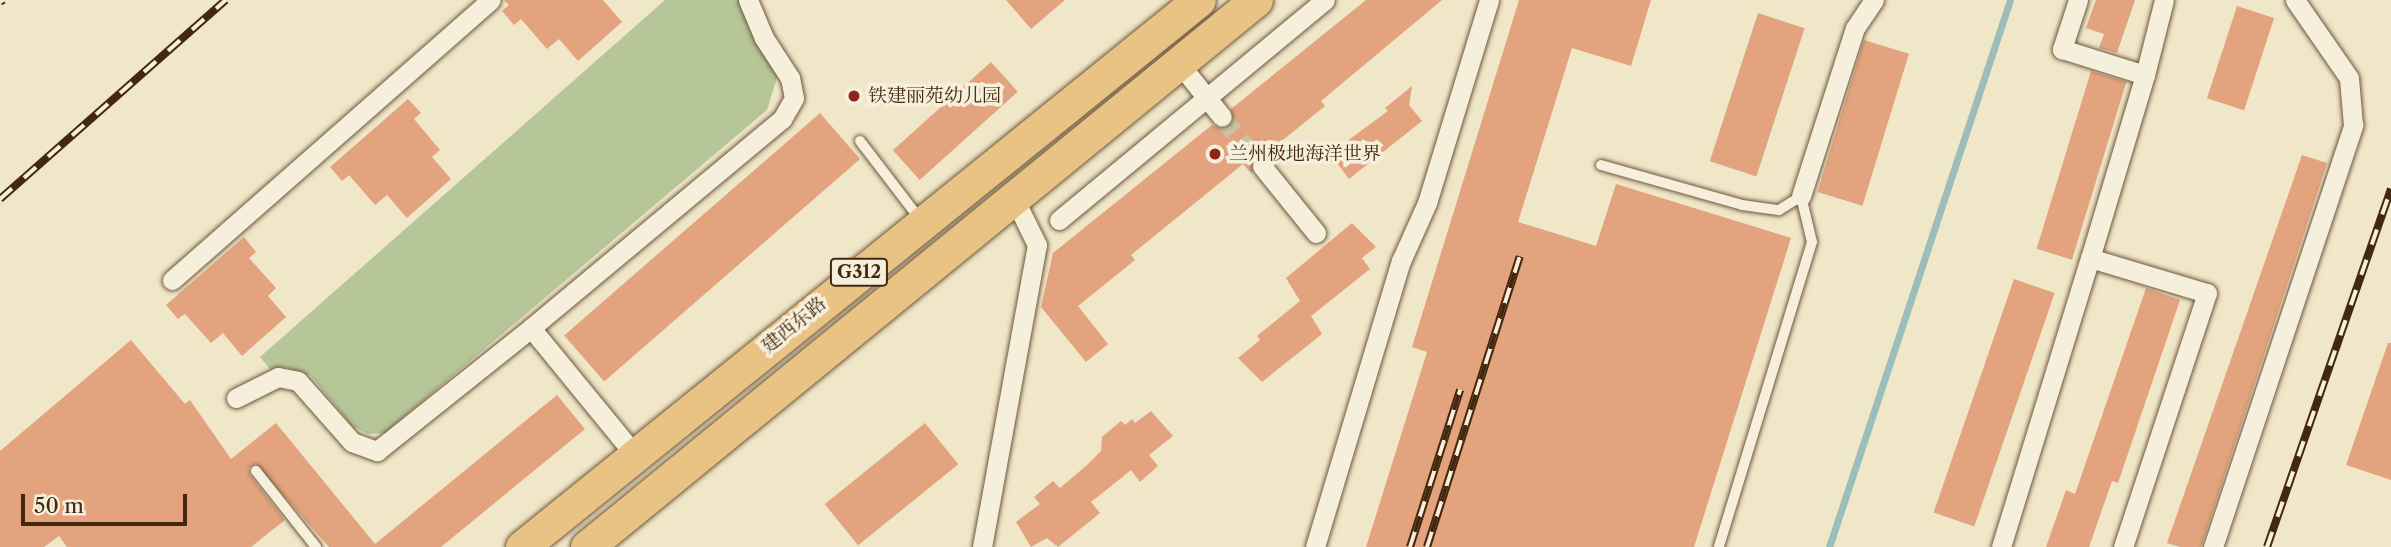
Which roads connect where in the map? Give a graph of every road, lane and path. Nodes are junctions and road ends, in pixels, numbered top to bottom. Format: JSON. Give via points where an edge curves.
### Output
{"nodes":[{"id":1,"x":491,"y":0,"type":"edge"},
{"id":2,"x":748,"y":0,"type":"edge"},
{"id":3,"x":1199,"y":0,"type":"edge"},
{"id":4,"x":1256,"y":0,"type":"edge"},
{"id":5,"x":1325,"y":0,"type":"edge"},
{"id":6,"x":1489,"y":0,"type":"edge"},
{"id":7,"x":1874,"y":0,"type":"edge"},
{"id":8,"x":2078,"y":0,"type":"edge"},
{"id":9,"x":2164,"y":0,"type":"edge"},
{"id":10,"x":2295,"y":0,"type":"edge"},
{"id":11,"x":1178,"y":62,"type":"junction"},
{"id":12,"x":2145,"y":75,"type":"junction"},
{"id":13,"x":1207,"y":98,"type":"junction"},
{"id":14,"x":1222,"y":117,"type":"tunnel mouth"},
{"id":15,"x":860,"y":141,"type":"dead end"},
{"id":16,"x":1601,"y":165,"type":"dead end"},
{"id":17,"x":1262,"y":166,"type":"tunnel mouth"},
{"id":18,"x":1013,"y":196,"type":"junction"},
{"id":19,"x":1801,"y":196,"type":"junction"},
{"id":20,"x":1059,"y":220,"type":"dead end"},
{"id":21,"x":921,"y":221,"type":"junction"},
{"id":22,"x":1316,"y":233,"type":"dead end"},
{"id":23,"x":2090,"y":258,"type":"junction"},
{"id":24,"x":172,"y":280,"type":"dead end"},
{"id":25,"x":531,"y":328,"type":"junction"},
{"id":26,"x":236,"y":398,"type":"dead end"},
{"id":27,"x":634,"y":454,"type":"junction"},
{"id":28,"x":256,"y":471,"type":"dead end"},
{"id":29,"x":316,"y":547,"type":"edge"},
{"id":30,"x":522,"y":547,"type":"edge"},
{"id":31,"x":587,"y":547,"type":"edge"},
{"id":32,"x":982,"y":547,"type":"edge"},
{"id":33,"x":1315,"y":547,"type":"edge"},
{"id":34,"x":1719,"y":547,"type":"edge"},
{"id":35,"x":2001,"y":547,"type":"edge"},
{"id":36,"x":2123,"y":547,"type":"edge"},
{"id":37,"x":2213,"y":547,"type":"edge"}],
"edges":[{"from":1,"to":24,"type":"street"},
{"from":2,"to":25,"type":"street","via":[[764,38],[790,78],[794,98],[782,119]]},
{"from":3,"to":21,"type":"highway","name":"建西东路","number":"G312"},
{"from":4,"to":11,"type":"highway","name":"建西东路","number":"G312"},
{"from":5,"to":13,"type":"street"},
{"from":6,"to":33,"type":"street","via":[[1427,203],[1401,261]]},
{"from":7,"to":19,"type":"street","via":[[1855,28]]},
{"from":8,"to":12,"type":"street","via":[[2062,49]]},
{"from":9,"to":12,"type":"street"},
{"from":10,"to":37,"type":"street","via":[[2349,78],[2353,125]]},
{"from":11,"to":13,"type":"street"},
{"from":11,"to":18,"type":"highway","name":"建西东路","number":"G312"},
{"from":12,"to":23,"type":"street"},
{"from":13,"to":14,"type":"street"},
{"from":13,"to":20,"type":"street"},
{"from":15,"to":21,"type":"lane"},
{"from":16,"to":19,"type":"lane","via":[[1742,205],[1779,210]]},
{"from":17,"to":22,"type":"street"},
{"from":18,"to":31,"type":"highway","name":"建西东路","number":"G312"},
{"from":18,"to":32,"type":"street","via":[[1037,244]]},
{"from":19,"to":34,"type":"lane","via":[[1812,242]]},
{"from":21,"to":27,"type":"highway","name":"建西东路","number":"G312"},
{"from":23,"to":35,"type":"street"},
{"from":23,"to":36,"type":"street","via":[[2207,293]]},
{"from":25,"to":26,"type":"street","via":[[377,451],[359,448],[306,388],[289,377],[269,380]]},
{"from":25,"to":27,"type":"street"},
{"from":27,"to":30,"type":"highway","name":"建西东路","number":"G312"},
{"from":28,"to":29,"type":"lane"}]}
